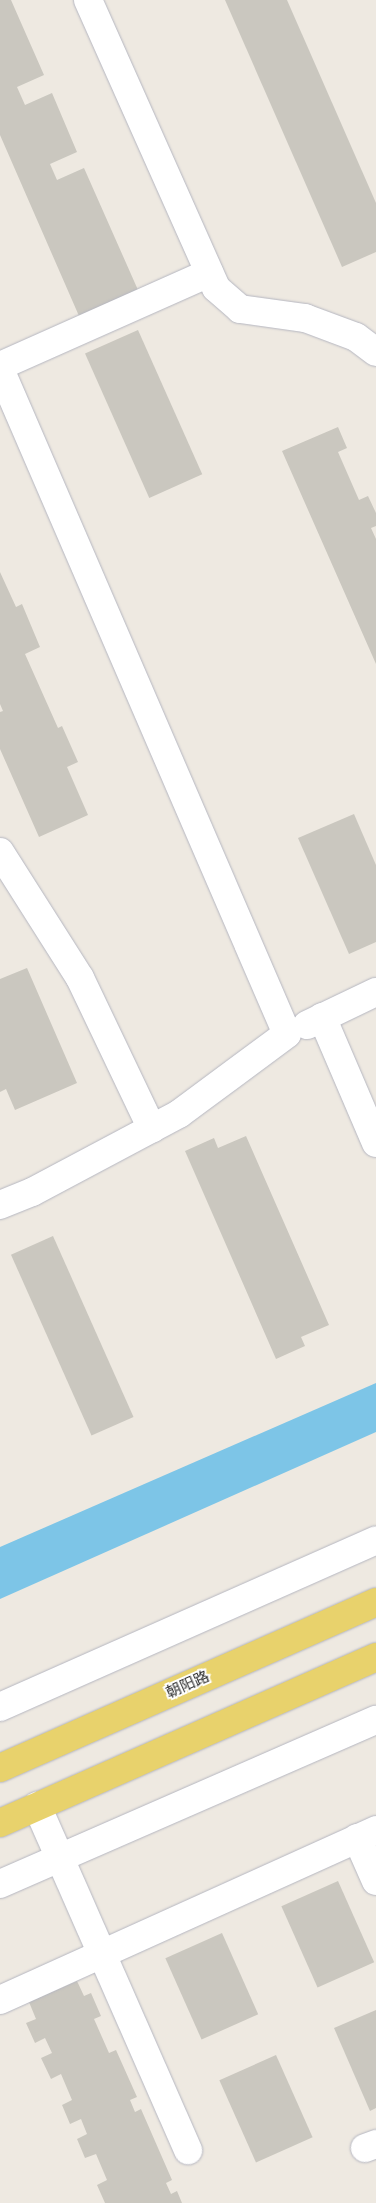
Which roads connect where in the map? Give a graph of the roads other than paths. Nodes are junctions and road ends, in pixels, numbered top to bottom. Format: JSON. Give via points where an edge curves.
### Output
{"nodes":[{"id":1,"x":88,"y":0,"type":"edge"},
{"id":2,"x":208,"y":273,"type":"junction"},
{"id":3,"x":375,"y":350,"type":"edge"},
{"id":4,"x":0,"y":368,"type":"edge"},
{"id":5,"x":0,"y":852,"type":"edge"},
{"id":6,"x":376,"y":992,"type":"edge"},
{"id":7,"x":322,"y":1017,"type":"junction"},
{"id":8,"x":287,"y":1034,"type":"junction"},
{"id":9,"x":152,"y":1129,"type":"junction"},
{"id":10,"x":376,"y":1143,"type":"edge"},
{"id":11,"x":0,"y":1205,"type":"edge"},
{"id":12,"x":376,"y":1540,"type":"edge"},
{"id":13,"x":376,"y":1602,"type":"edge"},
{"id":14,"x":376,"y":1657,"type":"edge"},
{"id":15,"x":0,"y":1707,"type":"edge"},
{"id":16,"x":376,"y":1720,"type":"edge"},
{"id":17,"x":0,"y":1768,"type":"edge"},
{"id":18,"x":37,"y":1806,"type":"junction"},
{"id":19,"x":0,"y":1822,"type":"edge"},
{"id":20,"x":366,"y":1834,"type":"edge"},
{"id":21,"x":59,"y":1858,"type":"junction"},
{"id":22,"x":376,"y":1881,"type":"edge"},
{"id":23,"x":0,"y":1884,"type":"edge"},
{"id":24,"x":101,"y":1954,"type":"junction"},
{"id":25,"x":0,"y":2000,"type":"edge"},
{"id":26,"x":188,"y":2150,"type":"dead end"}],
"edges":[{"from":1,"to":2,"type":"street"},
{"from":2,"to":3,"type":"street","via":[[216,288],[240,309],[305,318],[356,337]]},
{"from":2,"to":4,"type":"street"},
{"from":4,"to":8,"type":"street"},
{"from":5,"to":9,"type":"street","via":[[80,978]]},
{"from":6,"to":7,"type":"street"},
{"from":7,"to":8,"type":"street"},
{"from":7,"to":10,"type":"street"},
{"from":8,"to":9,"type":"street","via":[[179,1114]]},
{"from":9,"to":11,"type":"street"},
{"from":12,"to":15,"type":"street"},
{"from":13,"to":17,"type":"main road","name":"朝阳路"},
{"from":14,"to":18,"type":"main road"},
{"from":16,"to":21,"type":"street"},
{"from":18,"to":19,"type":"main road"},
{"from":18,"to":21,"type":"street"},
{"from":20,"to":22,"type":"street"},
{"from":20,"to":24,"type":"street"},
{"from":21,"to":23,"type":"street"},
{"from":21,"to":24,"type":"street"},
{"from":24,"to":25,"type":"street"},
{"from":24,"to":26,"type":"street"}]}
